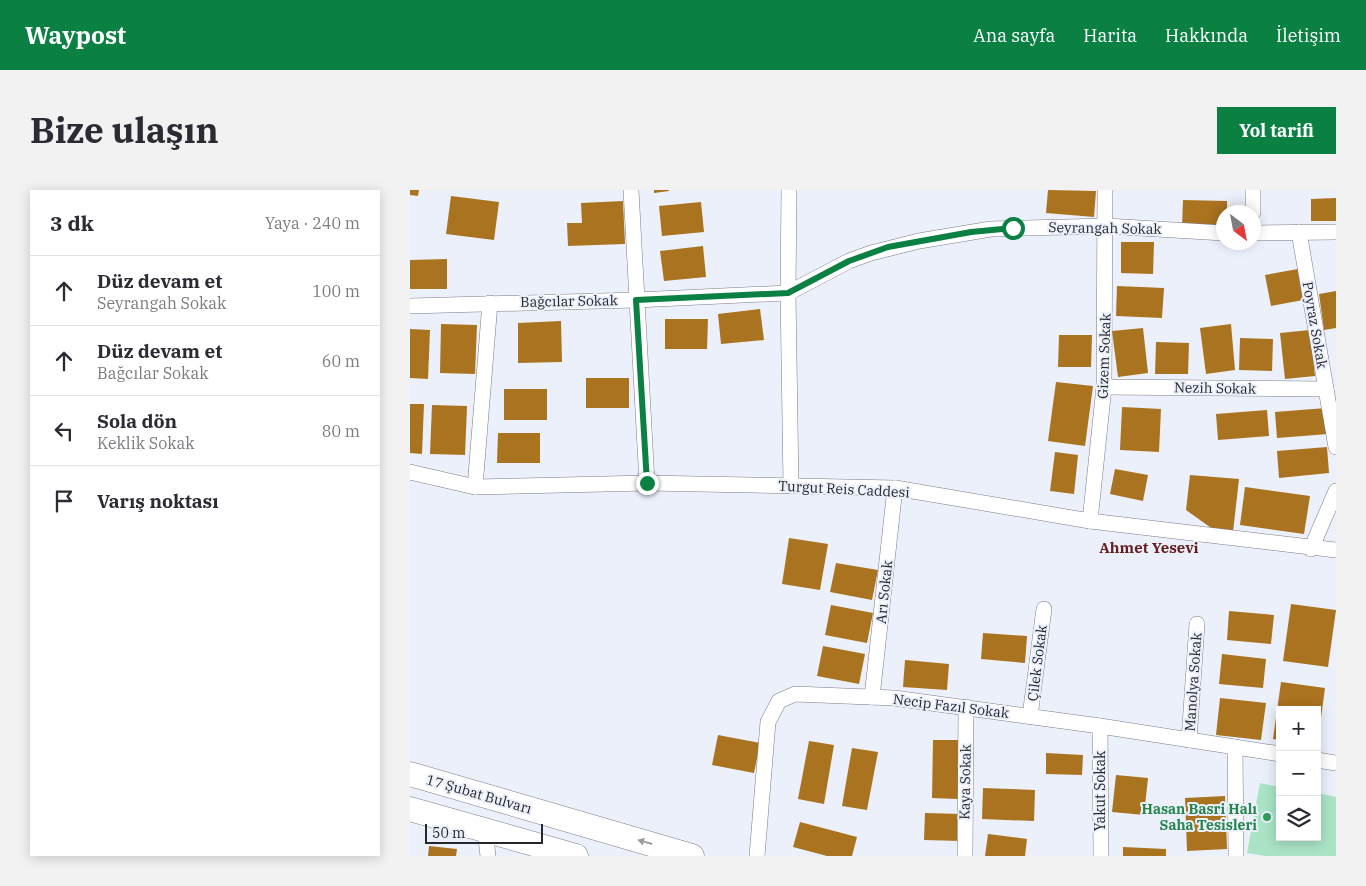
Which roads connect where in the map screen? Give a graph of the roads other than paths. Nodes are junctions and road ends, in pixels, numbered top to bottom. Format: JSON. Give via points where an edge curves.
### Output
{"nodes":[{"id":1,"x":631,"y":190,"type":"edge"},
{"id":2,"x":789,"y":190,"type":"edge"},
{"id":3,"x":1105,"y":190,"type":"edge"},
{"id":4,"x":1253,"y":190,"type":"edge"},
{"id":5,"x":1253,"y":205,"type":"edge"},
{"id":6,"x":1106,"y":226,"type":"junction"},
{"id":7,"x":1261,"y":232,"type":"edge"},
{"id":8,"x":1298,"y":232,"type":"junction"},
{"id":9,"x":1336,"y":232,"type":"edge"},
{"id":10,"x":1216,"y":233,"type":"edge"},
{"id":11,"x":788,"y":293,"type":"junction"},
{"id":12,"x":636,"y":300,"type":"junction"},
{"id":13,"x":490,"y":304,"type":"junction"},
{"id":14,"x":410,"y":306,"type":"edge"},
{"id":15,"x":1104,"y":387,"type":"junction"},
{"id":16,"x":1326,"y":389,"type":"junction"},
{"id":17,"x":1336,"y":447,"type":"edge"},
{"id":18,"x":410,"y":472,"type":"edge"},
{"id":19,"x":647,"y":483,"type":"junction"},
{"id":20,"x":791,"y":486,"type":"junction"},
{"id":21,"x":475,"y":487,"type":"junction"},
{"id":22,"x":895,"y":488,"type":"junction"},
{"id":23,"x":1336,"y":491,"type":"edge"},
{"id":24,"x":1090,"y":522,"type":"junction"},
{"id":25,"x":1311,"y":549,"type":"junction"},
{"id":26,"x":1336,"y":550,"type":"edge"},
{"id":27,"x":1044,"y":609,"type":"dead end"},
{"id":28,"x":1197,"y":624,"type":"dead end"},
{"id":29,"x":872,"y":697,"type":"junction"},
{"id":30,"x":966,"y":707,"type":"junction"},
{"id":31,"x":1030,"y":716,"type":"junction"},
{"id":32,"x":1100,"y":726,"type":"junction"},
{"id":33,"x":1189,"y":740,"type":"junction"},
{"id":34,"x":1235,"y":747,"type":"junction"},
{"id":35,"x":1276,"y":753,"type":"edge"},
{"id":36,"x":1321,"y":761,"type":"edge"},
{"id":37,"x":1336,"y":763,"type":"edge"},
{"id":38,"x":410,"y":774,"type":"edge"},
{"id":39,"x":410,"y":809,"type":"edge"},
{"id":40,"x":485,"y":830,"type":"junction"},
{"id":41,"x":488,"y":856,"type":"edge"},
{"id":42,"x":576,"y":856,"type":"edge"},
{"id":43,"x":692,"y":856,"type":"edge"},
{"id":44,"x":757,"y":856,"type":"edge"},
{"id":45,"x":965,"y":856,"type":"edge"},
{"id":46,"x":1100,"y":856,"type":"edge"},
{"id":47,"x":1236,"y":856,"type":"edge"}],
"edges":[{"from":1,"to":12,"type":"street"},
{"from":2,"to":11,"type":"street"},
{"from":3,"to":6,"type":"street","name":"Gizem Sokak"},
{"from":4,"to":5,"type":"street"},
{"from":6,"to":10,"type":"street","name":"Seyrangah Sokak"},
{"from":6,"to":11,"type":"street","name":"Seyrangah Sokak","via":[[991,229],[888,247],[849,261]]},
{"from":6,"to":15,"type":"street","name":"Gizem Sokak"},
{"from":7,"to":8,"type":"street"},
{"from":8,"to":9,"type":"street"},
{"from":8,"to":16,"type":"street","name":"Poyraz Sokak"},
{"from":11,"to":12,"type":"street","name":"Bağcılar Sokak"},
{"from":11,"to":20,"type":"street"},
{"from":12,"to":13,"type":"street","name":"Bağcılar Sokak"},
{"from":12,"to":19,"type":"street"},
{"from":13,"to":14,"type":"street","name":"Bağcılar Sokak"},
{"from":13,"to":21,"type":"street"},
{"from":15,"to":16,"type":"street","name":"Nezih Sokak"},
{"from":15,"to":24,"type":"street","name":"Gizem Sokak"},
{"from":16,"to":17,"type":"street","name":"Poyraz Sokak"},
{"from":18,"to":21,"type":"street","name":"Turgut Reis Caddesi"},
{"from":19,"to":20,"type":"street","name":"Turgut Reis Caddesi"},
{"from":19,"to":21,"type":"street","name":"Turgut Reis Caddesi"},
{"from":20,"to":22,"type":"street","name":"Turgut Reis Caddesi"},
{"from":22,"to":24,"type":"street","name":"Turgut Reis Caddesi"},
{"from":22,"to":29,"type":"street","name":"Arı Sokak"},
{"from":23,"to":25,"type":"street"},
{"from":24,"to":25,"type":"street","name":"Turgut Reis Caddesi"},
{"from":25,"to":26,"type":"street","name":"Turgut Reis Caddesi"},
{"from":27,"to":31,"type":"street","name":"Çilek Sokak"},
{"from":28,"to":33,"type":"street","name":"Manolya Sokak"},
{"from":29,"to":30,"type":"street","name":"Necip Fazıl Sokak"},
{"from":29,"to":44,"type":"street","name":"Necip Fazıl Sokak","via":[[794,694],[779,701],[768,722]]},
{"from":30,"to":31,"type":"street","name":"Necip Fazıl Sokak"},
{"from":30,"to":45,"type":"street","name":"Kaya Sokak"},
{"from":31,"to":32,"type":"street","name":"Necip Fazıl Sokak"},
{"from":32,"to":33,"type":"street","name":"Necip Fazıl Sokak"},
{"from":32,"to":46,"type":"street","name":"Yakut Sokak"},
{"from":33,"to":34,"type":"street","name":"Necip Fazıl Sokak"},
{"from":34,"to":35,"type":"street","name":"Necip Fazıl Sokak"},
{"from":34,"to":47,"type":"street"},
{"from":36,"to":37,"type":"street"},
{"from":43,"to":38,"type":"highway","name":"17 Şubat Bulvarı","one_way":true},
{"from":39,"to":40,"type":"highway"},
{"from":40,"to":41,"type":"street"},
{"from":40,"to":42,"type":"highway"}]}
